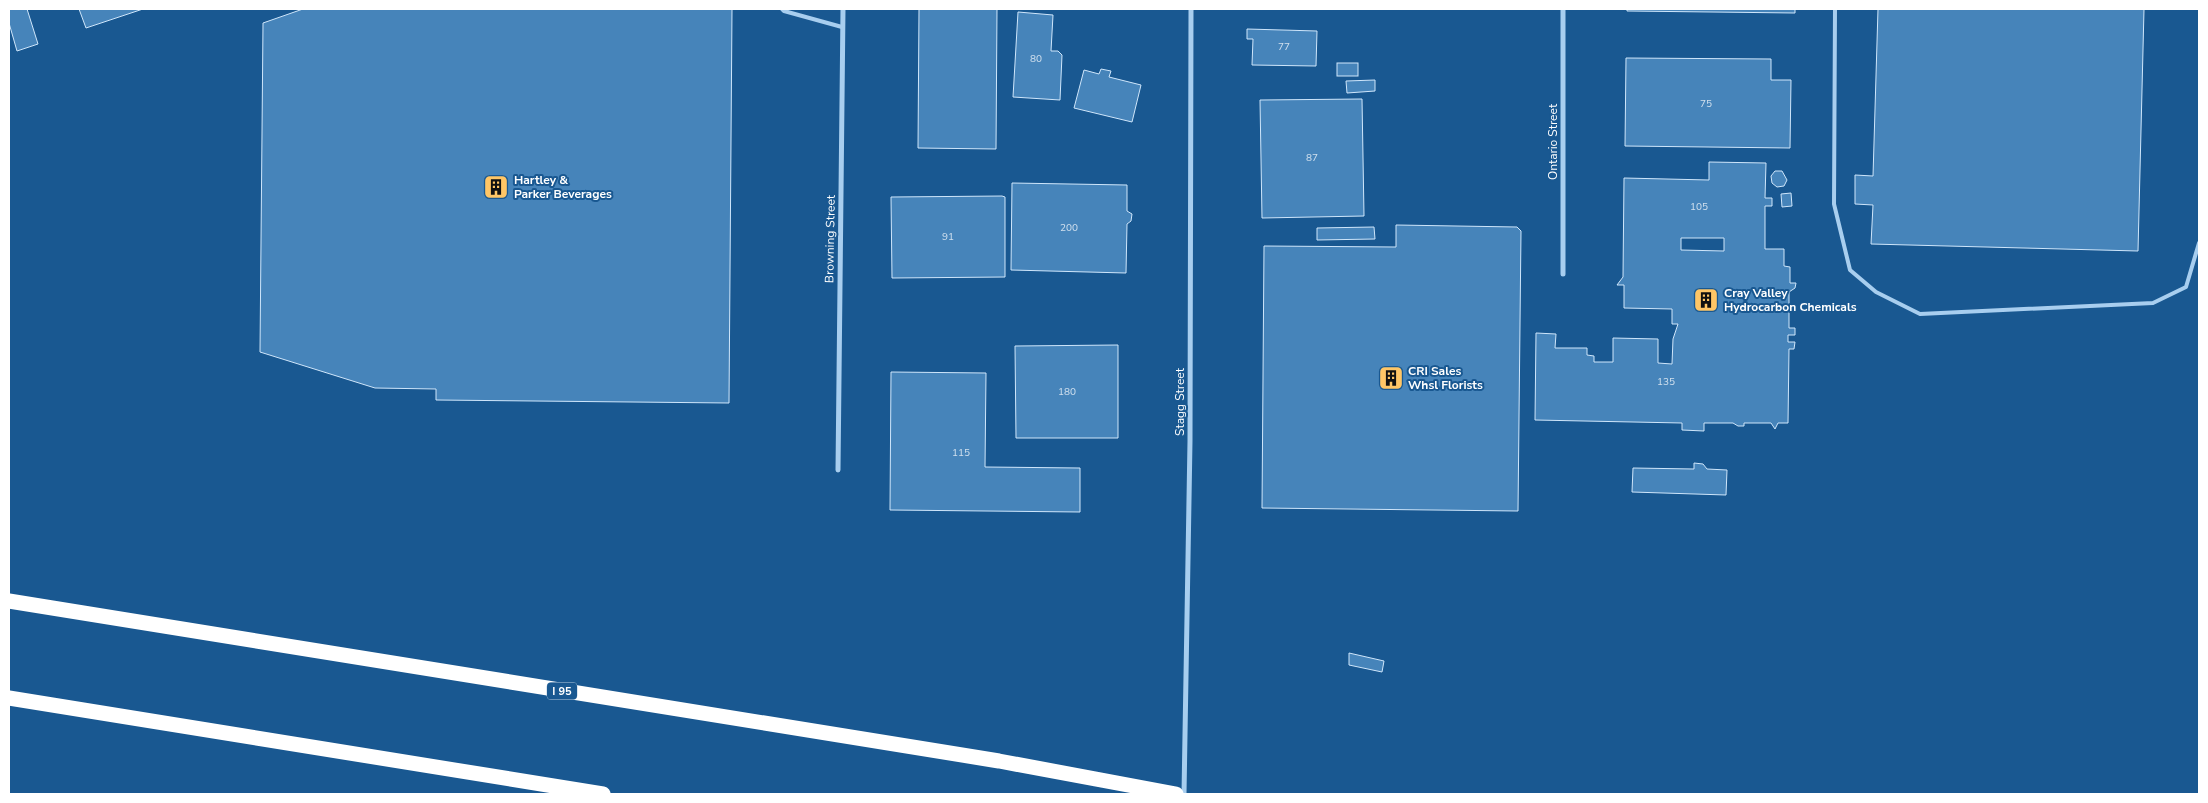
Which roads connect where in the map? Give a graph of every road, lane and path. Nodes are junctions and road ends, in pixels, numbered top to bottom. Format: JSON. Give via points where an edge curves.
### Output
{"nodes":[{"id":1,"x":782,"y":9,"type":"edge"},
{"id":2,"x":843,"y":9,"type":"edge"},
{"id":3,"x":1191,"y":9,"type":"edge"},
{"id":4,"x":1563,"y":9,"type":"edge"},
{"id":5,"x":1835,"y":9,"type":"edge"},
{"id":6,"x":842,"y":27,"type":"junction"},
{"id":7,"x":2199,"y":243,"type":"edge"},
{"id":8,"x":1563,"y":274,"type":"dead end"},
{"id":9,"x":838,"y":470,"type":"dead end"},
{"id":10,"x":9,"y":601,"type":"edge"},
{"id":11,"x":9,"y":698,"type":"edge"},
{"id":12,"x":603,"y":794,"type":"edge"},
{"id":13,"x":1176,"y":794,"type":"edge"},
{"id":14,"x":1184,"y":794,"type":"edge"}],
"edges":[{"from":1,"to":6,"type":"lane"},
{"from":2,"to":6,"type":"street","name":"Browning Street"},
{"from":3,"to":14,"type":"street","name":"Stagg Street","via":[[1190,441]]},
{"from":4,"to":8,"type":"street","name":"Ontario Street"},
{"from":5,"to":7,"type":"lane","via":[[1834,204],[1850,270],[1876,292],[1920,314],[2153,303],[2186,287]]},
{"from":6,"to":9,"type":"street","name":"Browning Street"},
{"from":10,"to":13,"type":"highway","number":"I 95"},
{"from":11,"to":12,"type":"highway"}]}
